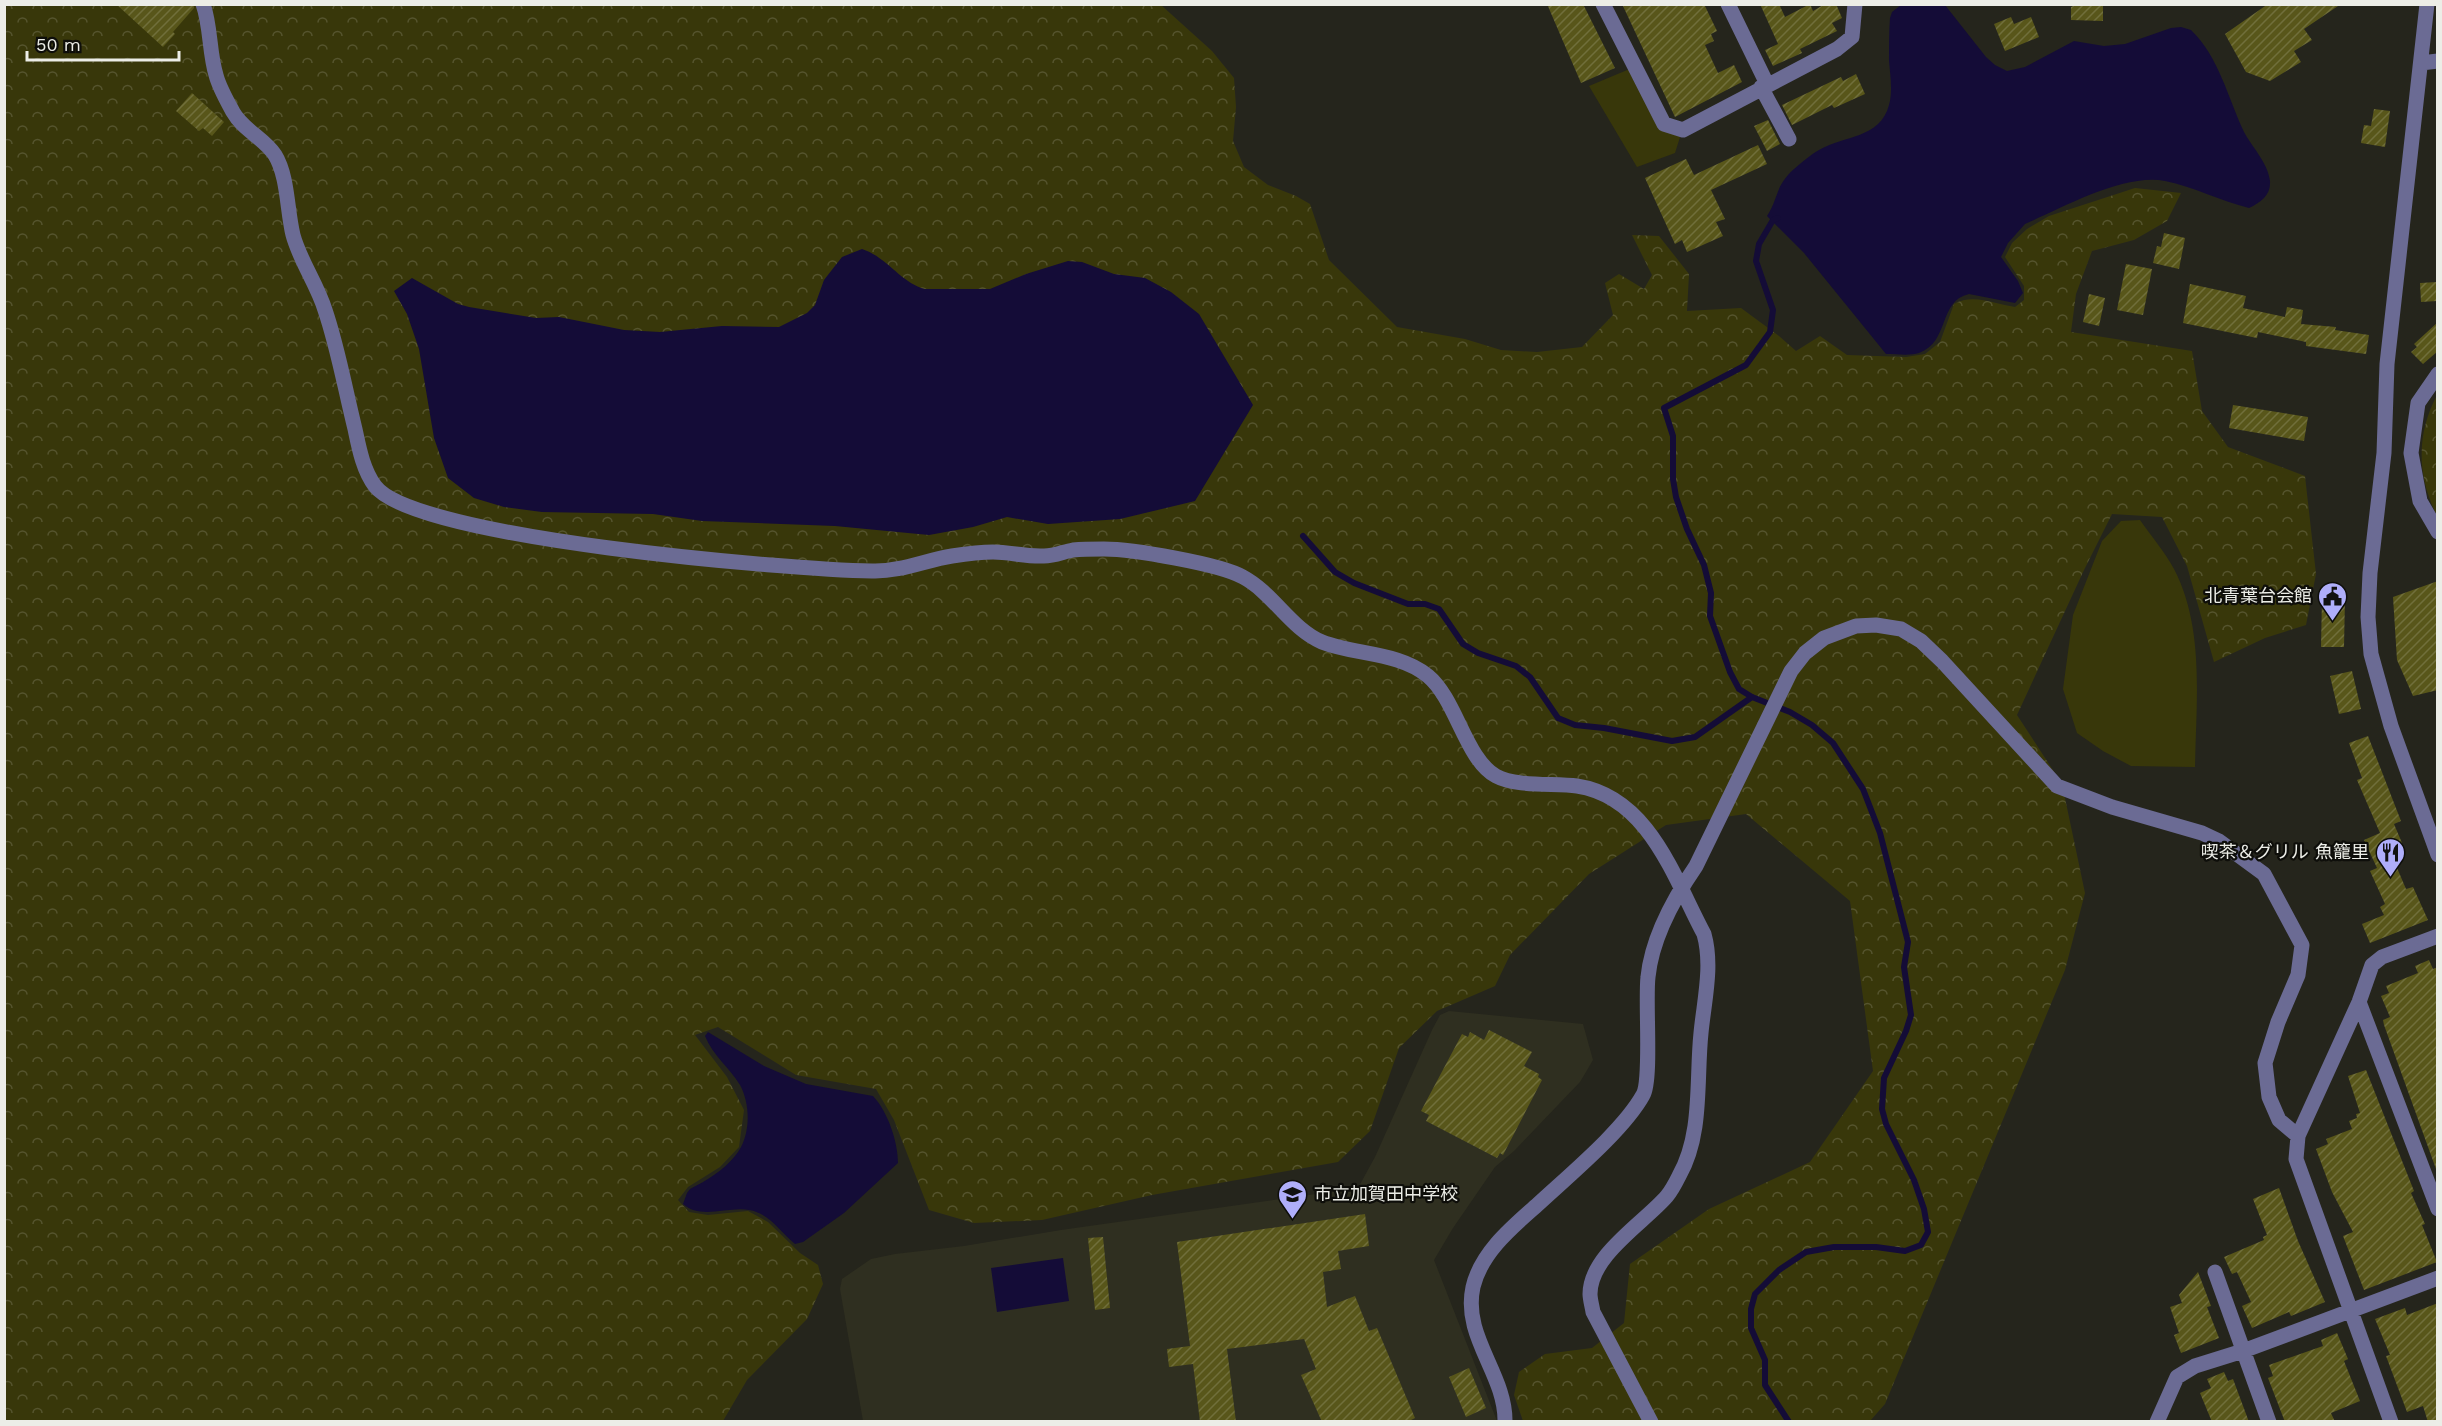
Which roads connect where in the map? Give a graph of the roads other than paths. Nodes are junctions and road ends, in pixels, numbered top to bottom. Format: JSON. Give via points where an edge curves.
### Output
{"nodes":[{"id":1,"x":203,"y":4,"type":"edge"},
{"id":2,"x":1603,"y":4,"type":"edge"},
{"id":3,"x":1728,"y":4,"type":"edge"},
{"id":4,"x":1855,"y":4,"type":"edge"},
{"id":5,"x":2427,"y":4,"type":"edge"},
{"id":6,"x":2438,"y":62,"type":"edge"},
{"id":7,"x":2421,"y":63,"type":"junction"},
{"id":8,"x":1764,"y":86,"type":"junction"},
{"id":9,"x":1789,"y":139,"type":"dead end"},
{"id":10,"x":2438,"y":374,"type":"edge"},
{"id":11,"x":2384,"y":453,"type":"junction"},
{"id":12,"x":2411,"y":453,"type":"junction"},
{"id":13,"x":2438,"y":532,"type":"edge"},
{"id":14,"x":2438,"y":855,"type":"edge"},
{"id":15,"x":1680,"y":890,"type":"junction"},
{"id":16,"x":2438,"y":936,"type":"edge"},
{"id":17,"x":2359,"y":1002,"type":"junction"},
{"id":18,"x":2298,"y":1136,"type":"junction"},
{"id":19,"x":2438,"y":1209,"type":"edge"},
{"id":20,"x":2215,"y":1272,"type":"dead end"},
{"id":21,"x":2438,"y":1278,"type":"edge"},
{"id":22,"x":2351,"y":1310,"type":"junction"},
{"id":23,"x":2243,"y":1351,"type":"junction"},
{"id":24,"x":1505,"y":1422,"type":"edge"},
{"id":25,"x":1651,"y":1422,"type":"edge"},
{"id":26,"x":2157,"y":1422,"type":"edge"},
{"id":27,"x":2269,"y":1422,"type":"edge"},
{"id":28,"x":2391,"y":1422,"type":"edge"}],
"edges":[{"from":1,"to":15,"type":"street","via":[[216,76],[234,115],[275,155],[294,238],[325,307],[363,462],[376,489],[397,502],[498,531],[586,545],[766,563],[878,572],[949,556],[981,553],[1049,557],[1077,549],[1110,549],[1224,570],[1245,578],[1311,636],[1425,673],[1444,696],[1482,764],[1496,776],[1589,788],[1623,806],[1658,845]]},
{"from":2,"to":8,"type":"street","via":[[1664,124],[1683,130]]},
{"from":3,"to":8,"type":"street"},
{"from":4,"to":8,"type":"street","via":[[1852,38]]},
{"from":5,"to":7,"type":"street"},
{"from":6,"to":7,"type":"street"},
{"from":7,"to":11,"type":"street","via":[[2387,364]]},
{"from":8,"to":9,"type":"street"},
{"from":10,"to":12,"type":"street","via":[[2418,403]]},
{"from":11,"to":12,"type":"street"},
{"from":11,"to":14,"type":"street","via":[[2370,573],[2371,654],[2391,726]]},
{"from":12,"to":13,"type":"street","via":[[2420,501]]},
{"from":15,"to":18,"type":"street","via":[[1696,866],[1779,693],[1805,652],[1824,638],[1856,626],[1901,629],[1942,661],[2057,786],[2112,807],[2202,833],[2264,874],[2302,945],[2298,975],[2265,1063],[2269,1097],[2279,1120]]},
{"from":15,"to":24,"type":"street","via":[[1656,943],[1648,976],[1645,1092],[1604,1141],[1486,1256],[1473,1285],[1470,1305],[1475,1332],[1500,1391]]},
{"from":15,"to":25,"type":"street","via":[[1704,934],[1707,954],[1700,1078],[1690,1149],[1668,1195],[1619,1241],[1598,1267],[1590,1292],[1593,1312]]},
{"from":16,"to":17,"type":"street","via":[[2382,957],[2372,965]]},
{"from":17,"to":18,"type":"street"},
{"from":17,"to":19,"type":"street"},
{"from":18,"to":22,"type":"street","via":[[2296,1159]]},
{"from":20,"to":23,"type":"street"},
{"from":21,"to":22,"type":"street"},
{"from":22,"to":23,"type":"street"},
{"from":22,"to":28,"type":"street"},
{"from":23,"to":26,"type":"street","via":[[2195,1366],[2177,1377]]},
{"from":23,"to":27,"type":"street"}]}
